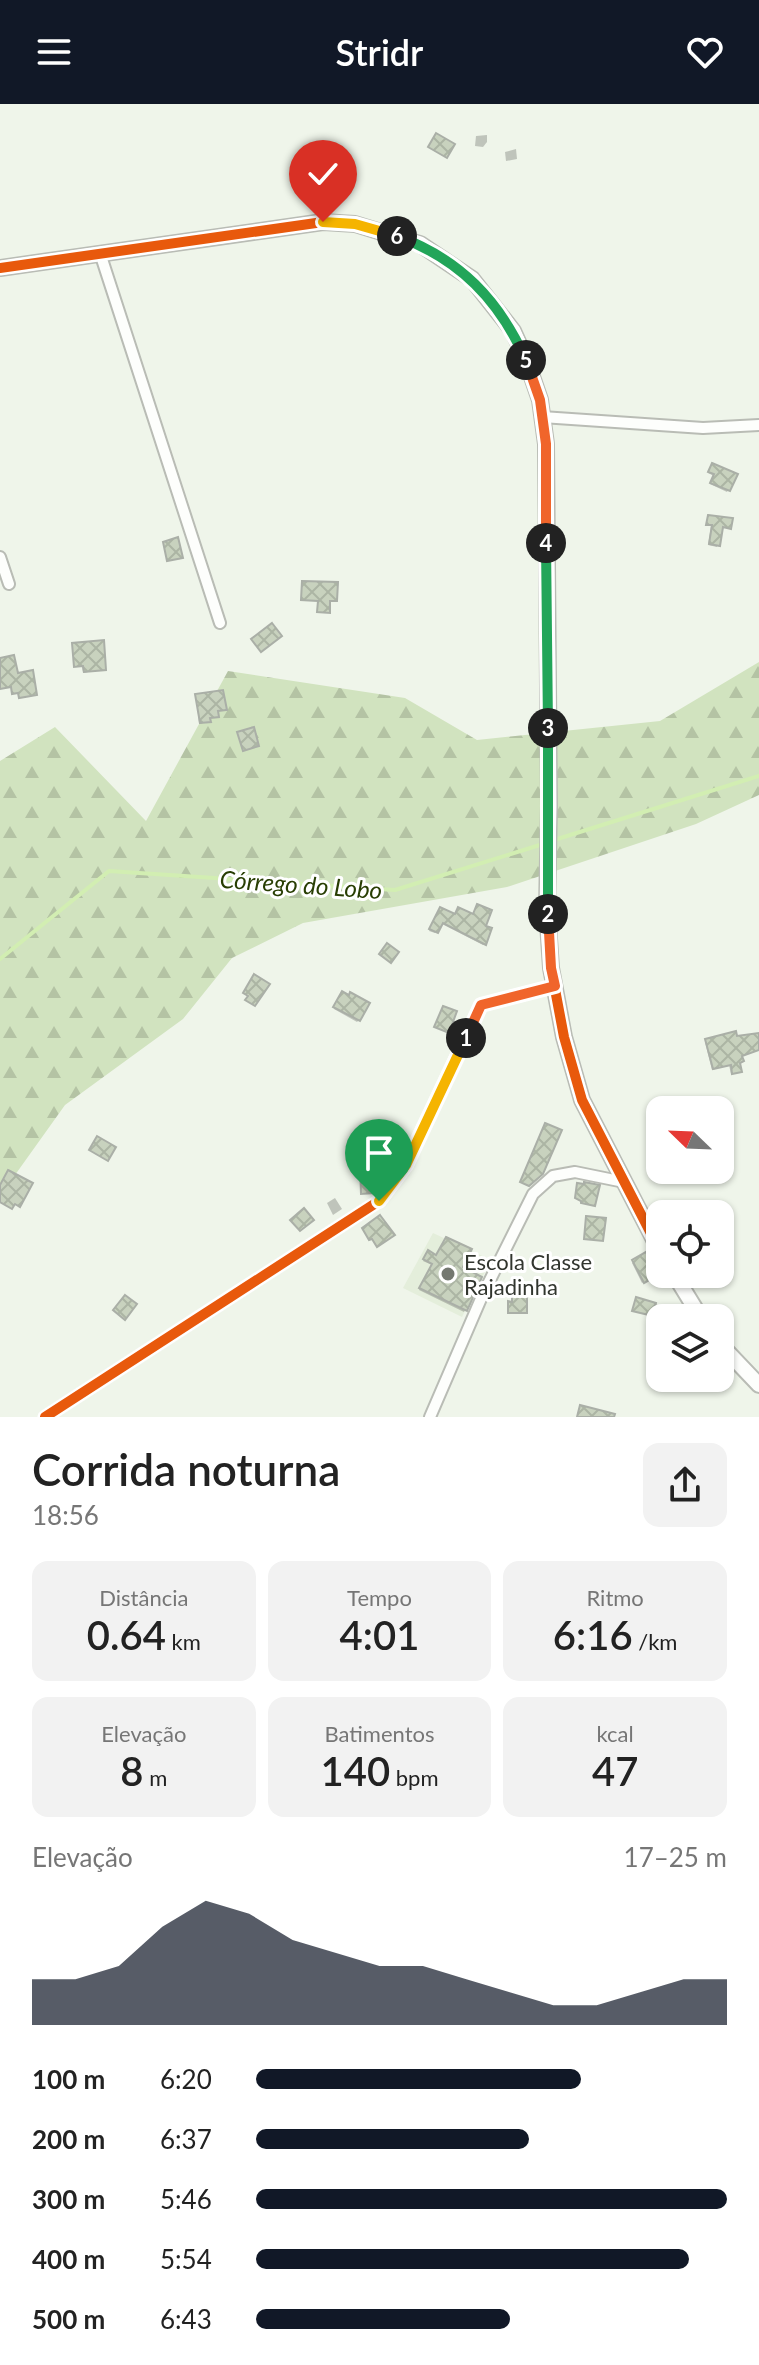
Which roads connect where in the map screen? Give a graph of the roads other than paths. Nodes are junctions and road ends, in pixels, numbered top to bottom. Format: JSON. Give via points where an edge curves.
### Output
{"nodes":[{"id":1,"x":100,"y":253,"type":"junction"},
{"id":2,"x":0,"y":268,"type":"edge"},
{"id":3,"x":542,"y":417,"type":"junction"},
{"id":4,"x":759,"y":425,"type":"edge"},
{"id":5,"x":0,"y":557,"type":"edge"},
{"id":6,"x":9,"y":584,"type":"dead end"},
{"id":7,"x":220,"y":623,"type":"dead end"},
{"id":8,"x":555,"y":986,"type":"junction"},
{"id":9,"x":624,"y":1182,"type":"junction"},
{"id":10,"x":646,"y":1224,"type":"edge"},
{"id":11,"x":734,"y":1359,"type":"edge"},
{"id":12,"x":759,"y":1385,"type":"edge"},
{"id":13,"x":45,"y":1417,"type":"edge"},
{"id":14,"x":430,"y":1417,"type":"edge"}],
"edges":[{"from":1,"to":2,"type":"street"},
{"from":1,"to":3,"type":"street","via":[[323,222],[355,224],[420,244],[472,279],[513,331]]},
{"from":1,"to":7,"type":"street"},
{"from":3,"to":4,"type":"street","via":[[703,428]]},
{"from":3,"to":8,"type":"street","via":[[547,909]]},
{"from":5,"to":6,"type":"street"},
{"from":8,"to":9,"type":"street","via":[[582,1100]]},
{"from":8,"to":13,"type":"street","via":[[481,1005],[406,1165],[379,1201]]},
{"from":9,"to":10,"type":"street"},
{"from":9,"to":14,"type":"street","via":[[575,1172],[553,1176],[533,1194]]},
{"from":11,"to":12,"type":"street"}]}
